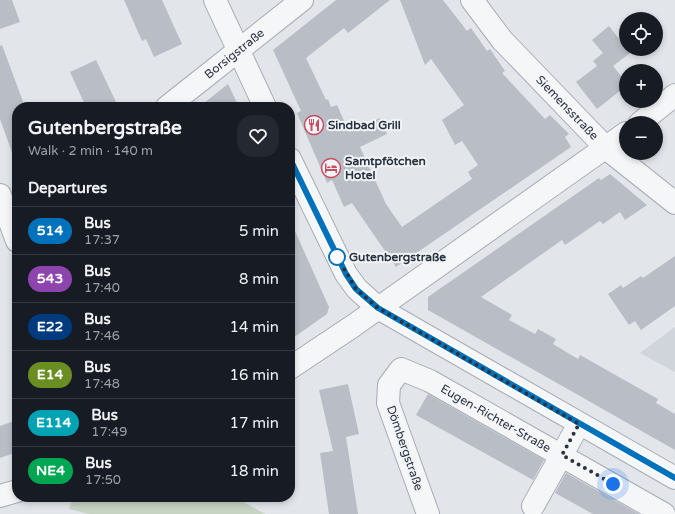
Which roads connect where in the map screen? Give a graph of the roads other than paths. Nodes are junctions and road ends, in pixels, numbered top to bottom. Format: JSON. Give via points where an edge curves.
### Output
{"nodes":[{"id":1,"x":215,"y":0,"type":"edge"},
{"id":2,"x":302,"y":0,"type":"edge"},
{"id":3,"x":472,"y":0,"type":"edge"},
{"id":4,"x":239,"y":51,"type":"junction"},
{"id":5,"x":675,"y":95,"type":"edge"},
{"id":6,"x":173,"y":102,"type":"edge"},
{"id":7,"x":263,"y":102,"type":"edge"},
{"id":8,"x":649,"y":116,"type":"edge"},
{"id":9,"x":619,"y":139,"type":"edge"},
{"id":10,"x":607,"y":148,"type":"junction"},
{"id":11,"x":295,"y":169,"type":"edge"},
{"id":12,"x":0,"y":195,"type":"edge"},
{"id":13,"x":675,"y":203,"type":"edge"},
{"id":14,"x":12,"y":221,"type":"edge"},
{"id":15,"x":378,"y":308,"type":"junction"},
{"id":16,"x":295,"y":365,"type":"edge"},
{"id":17,"x":430,"y":381,"type":"joint"},
{"id":18,"x":579,"y":424,"type":"junction"},
{"id":19,"x":562,"y":455,"type":"junction"},
{"id":20,"x":675,"y":478,"type":"edge"},
{"id":21,"x":12,"y":492,"type":"edge"},
{"id":22,"x":0,"y":496,"type":"edge"},
{"id":23,"x":533,"y":506,"type":"dead end"},
{"id":24,"x":428,"y":514,"type":"edge"},
{"id":25,"x":664,"y":514,"type":"edge"}],
"edges":[{"from":1,"to":4,"type":"street"},
{"from":2,"to":4,"type":"street","name":"Borsigstraße"},
{"from":3,"to":10,"type":"street","name":"Siemensstraße","via":[[502,40]]},
{"from":4,"to":6,"type":"street","name":"Borsigstraße"},
{"from":4,"to":7,"type":"street"},
{"from":5,"to":8,"type":"street"},
{"from":9,"to":10,"type":"street"},
{"from":10,"to":13,"type":"street","name":"Siemensstraße"},
{"from":10,"to":15,"type":"street"},
{"from":11,"to":15,"type":"street","via":[[346,274],[356,289]]},
{"from":12,"to":14,"type":"street"},
{"from":15,"to":16,"type":"street"},
{"from":15,"to":18,"type":"street"},
{"from":17,"to":19,"type":"street","name":"Eugen-Richter-Straße"},
{"from":17,"to":24,"type":"street","name":"Dömbergstraße","via":[[401,369],[389,385],[388,404]]},
{"from":18,"to":19,"type":"street","name":"Eugen-Richter-Straße"},
{"from":18,"to":20,"type":"street"},
{"from":19,"to":23,"type":"street","name":"Eugen-Richter-Straße"},
{"from":19,"to":25,"type":"street","name":"Eugen-Richter-Straße"},
{"from":21,"to":22,"type":"street"}]}
